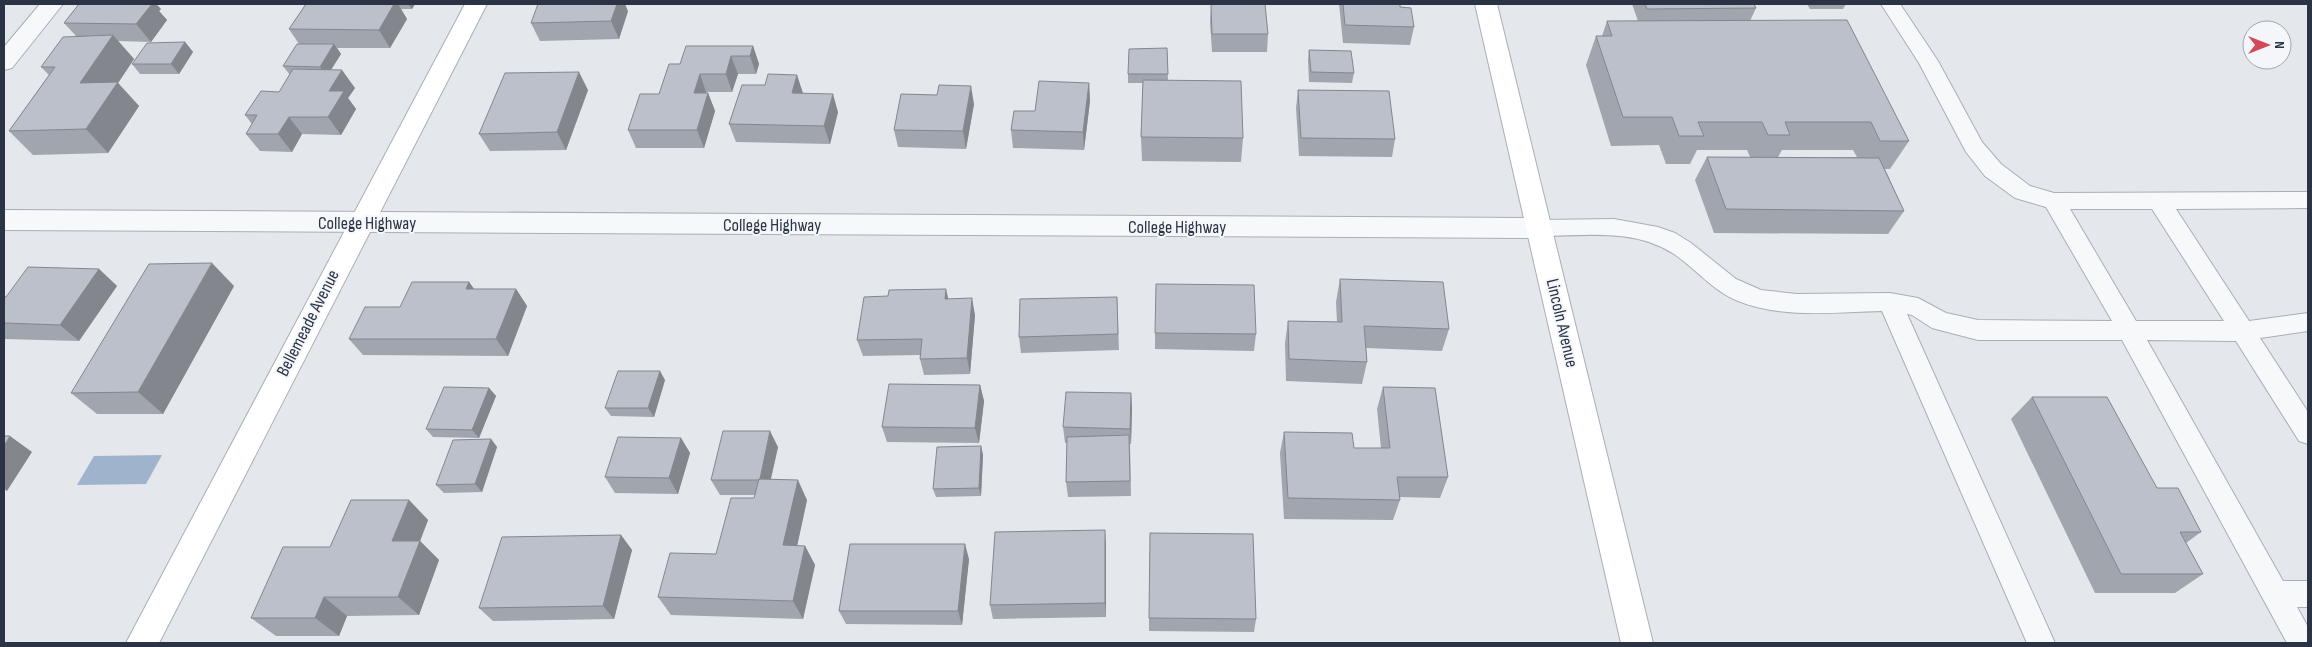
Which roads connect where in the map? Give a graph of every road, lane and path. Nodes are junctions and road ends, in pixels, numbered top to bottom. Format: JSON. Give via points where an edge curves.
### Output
{"nodes":[{"id":1,"x":52,"y":4,"type":"edge"},
{"id":2,"x":476,"y":4,"type":"edge"},
{"id":3,"x":1486,"y":4,"type":"edge"},
{"id":4,"x":1890,"y":4,"type":"edge"},
{"id":5,"x":4,"y":62,"type":"edge"},
{"id":6,"x":2308,"y":200,"type":"edge"},
{"id":7,"x":2054,"y":201,"type":"junction"},
{"id":8,"x":2159,"y":201,"type":"junction"},
{"id":9,"x":4,"y":220,"type":"edge"},
{"id":10,"x":360,"y":223,"type":"junction"},
{"id":11,"x":1540,"y":228,"type":"junction"},
{"id":12,"x":1890,"y":302,"type":"junction"},
{"id":13,"x":2308,"y":322,"type":"edge"},
{"id":14,"x":2129,"y":330,"type":"junction"},
{"id":15,"x":2244,"y":331,"type":"junction"},
{"id":16,"x":2308,"y":433,"type":"edge"},
{"id":17,"x":2276,"y":594,"type":"junction"},
{"id":18,"x":2308,"y":594,"type":"edge"},
{"id":19,"x":142,"y":643,"type":"edge"},
{"id":20,"x":1638,"y":643,"type":"edge"},
{"id":21,"x":2041,"y":643,"type":"edge"},
{"id":22,"x":2302,"y":643,"type":"edge"}],
"edges":[{"from":1,"to":5,"type":"street"},
{"from":2,"to":10,"type":"street","name":"Bellemeade Avenue"},
{"from":3,"to":11,"type":"street","name":"Lincoln Avenue"},
{"from":4,"to":7,"type":"lane","via":[[1928,61],[1978,152],[1993,170],[2023,192]]},
{"from":6,"to":8,"type":"lane"},
{"from":7,"to":8,"type":"lane"},
{"from":7,"to":14,"type":"lane"},
{"from":8,"to":15,"type":"lane"},
{"from":9,"to":10,"type":"street","name":"College Highway"},
{"from":10,"to":11,"type":"street","name":"College Highway"},
{"from":10,"to":19,"type":"street","name":"Bellemeade Avenue"},
{"from":11,"to":12,"type":"lane","via":[[1618,228],[1655,232],[1683,248],[1719,281],[1748,296],[1783,302]]},
{"from":11,"to":20,"type":"street","name":"Lincoln Avenue"},
{"from":12,"to":14,"type":"lane","via":[[1918,308],[1940,320],[1978,330]]},
{"from":12,"to":21,"type":"lane"},
{"from":13,"to":15,"type":"lane"},
{"from":14,"to":15,"type":"lane"},
{"from":14,"to":17,"type":"lane"},
{"from":15,"to":16,"type":"lane"},
{"from":17,"to":18,"type":"lane"},
{"from":17,"to":22,"type":"lane"}]}
